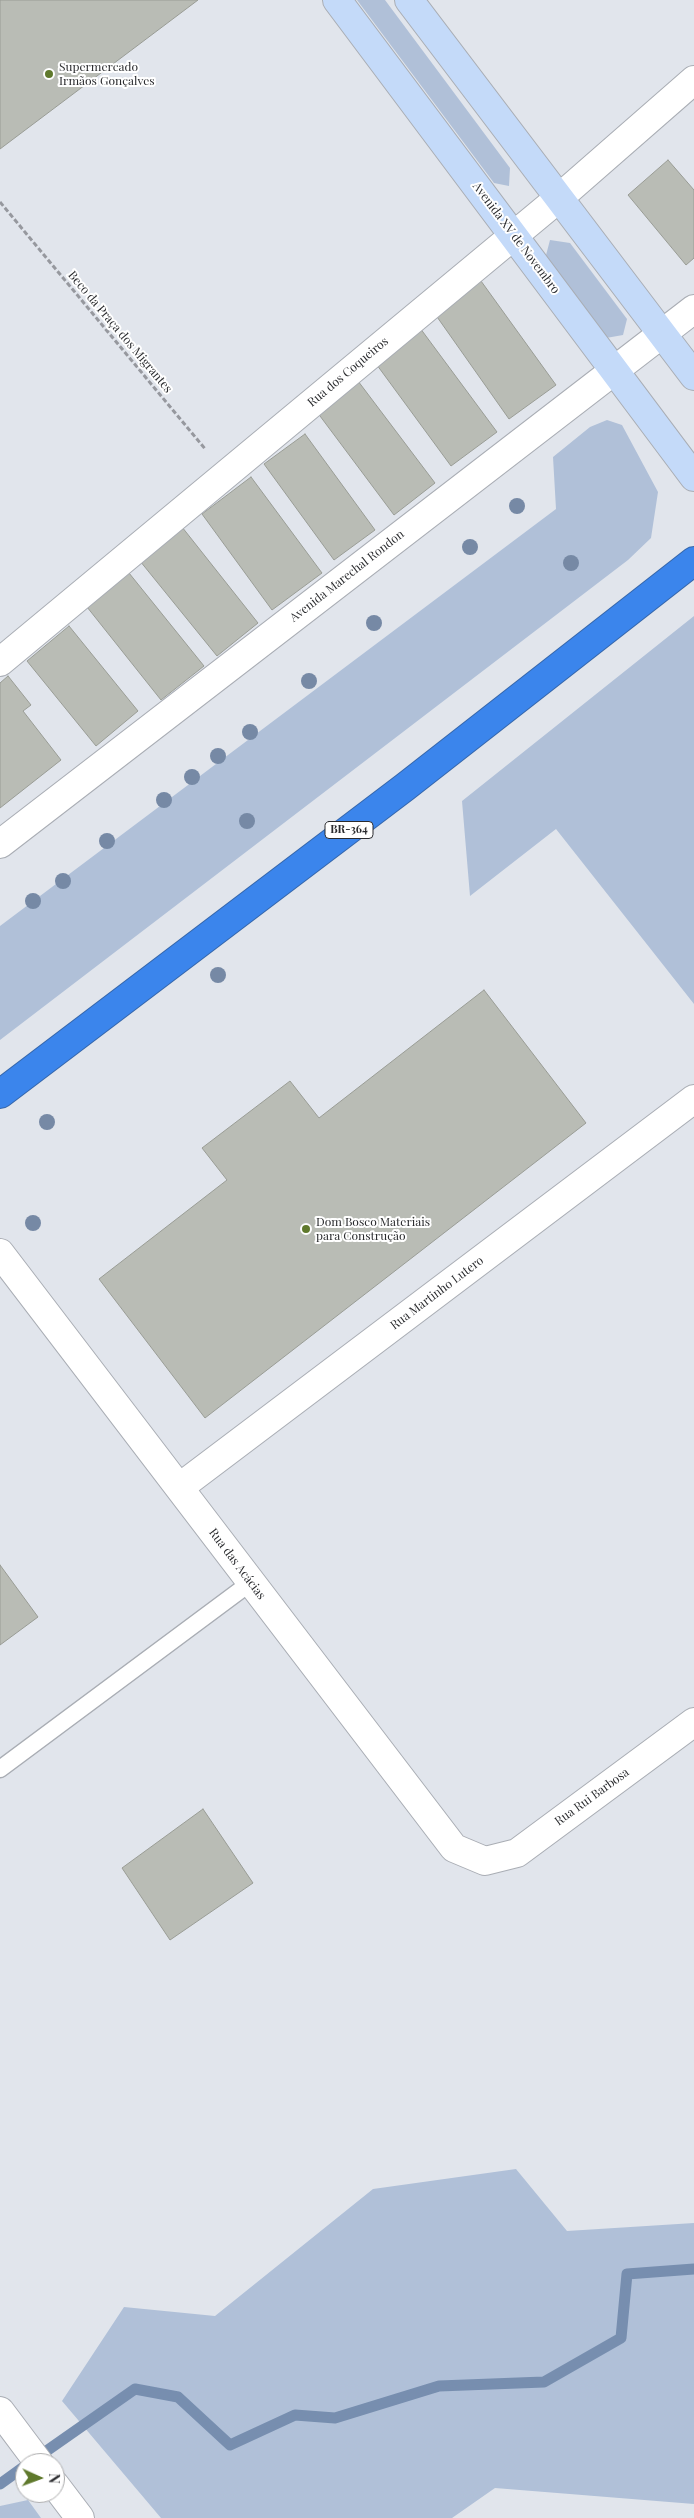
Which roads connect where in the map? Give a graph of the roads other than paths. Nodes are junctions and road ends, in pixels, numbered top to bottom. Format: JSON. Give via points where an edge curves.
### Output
{"nodes":[{"id":1,"x":337,"y":0,"type":"edge"},
{"id":2,"x":409,"y":0,"type":"edge"},
{"id":3,"x":694,"y":80,"type":"edge"},
{"id":4,"x":559,"y":198,"type":"junction"},
{"id":5,"x":513,"y":234,"type":"junction"},
{"id":6,"x":694,"y":309,"type":"edge"},
{"id":7,"x":661,"y":334,"type":"junction"},
{"id":8,"x":613,"y":370,"type":"junction"},
{"id":9,"x":694,"y":376,"type":"edge"},
{"id":10,"x":694,"y":477,"type":"edge"},
{"id":11,"x":694,"y":561,"type":"edge"},
{"id":12,"x":0,"y":662,"type":"edge"},
{"id":13,"x":0,"y":844,"type":"edge"},
{"id":14,"x":0,"y":1094,"type":"edge"},
{"id":15,"x":694,"y":1099,"type":"edge"},
{"id":16,"x":0,"y":1253,"type":"edge"},
{"id":17,"x":180,"y":1487,"type":"junction"},
{"id":18,"x":250,"y":1583,"type":"junction"},
{"id":19,"x":694,"y":1722,"type":"edge"},
{"id":20,"x":0,"y":1769,"type":"edge"},
{"id":21,"x":484,"y":1861,"type":"joint"},
{"id":22,"x":3,"y":2415,"type":"edge"},
{"id":23,"x":31,"y":2453,"type":"edge"},
{"id":24,"x":65,"y":2498,"type":"edge"},
{"id":25,"x":80,"y":2518,"type":"edge"}],
"edges":[{"from":1,"to":5,"type":"street","name":"Avenida XV de Novembro"},
{"from":2,"to":4,"type":"street"},
{"from":3,"to":4,"type":"street","name":"Rua dos Coqueiros"},
{"from":4,"to":5,"type":"street","name":"Rua dos Coqueiros"},
{"from":4,"to":7,"type":"street"},
{"from":5,"to":8,"type":"street","name":"Avenida XV de Novembro"},
{"from":5,"to":12,"type":"street","name":"Rua dos Coqueiros"},
{"from":6,"to":7,"type":"street","name":"Avenida Marechal Rondon"},
{"from":7,"to":8,"type":"street","name":"Avenida Marechal Rondon"},
{"from":7,"to":9,"type":"street"},
{"from":8,"to":10,"type":"street","name":"Avenida XV de Novembro"},
{"from":8,"to":13,"type":"street","name":"Avenida Marechal Rondon"},
{"from":11,"to":14,"type":"highway","number":"BR-364","via":[[405,787]]},
{"from":15,"to":17,"type":"street","name":"Rua Martinho Lutero"},
{"from":16,"to":17,"type":"street","name":"Rua das Acácias"},
{"from":17,"to":18,"type":"street","name":"Rua das Acácias"},
{"from":18,"to":20,"type":"lane"},
{"from":18,"to":21,"type":"street","name":"Rua das Acácias","via":[[454,1848]]},
{"from":19,"to":21,"type":"street","name":"Rua Rui Barbosa","via":[[517,1852]]},
{"from":22,"to":23,"type":"street"},
{"from":24,"to":25,"type":"street"}]}
